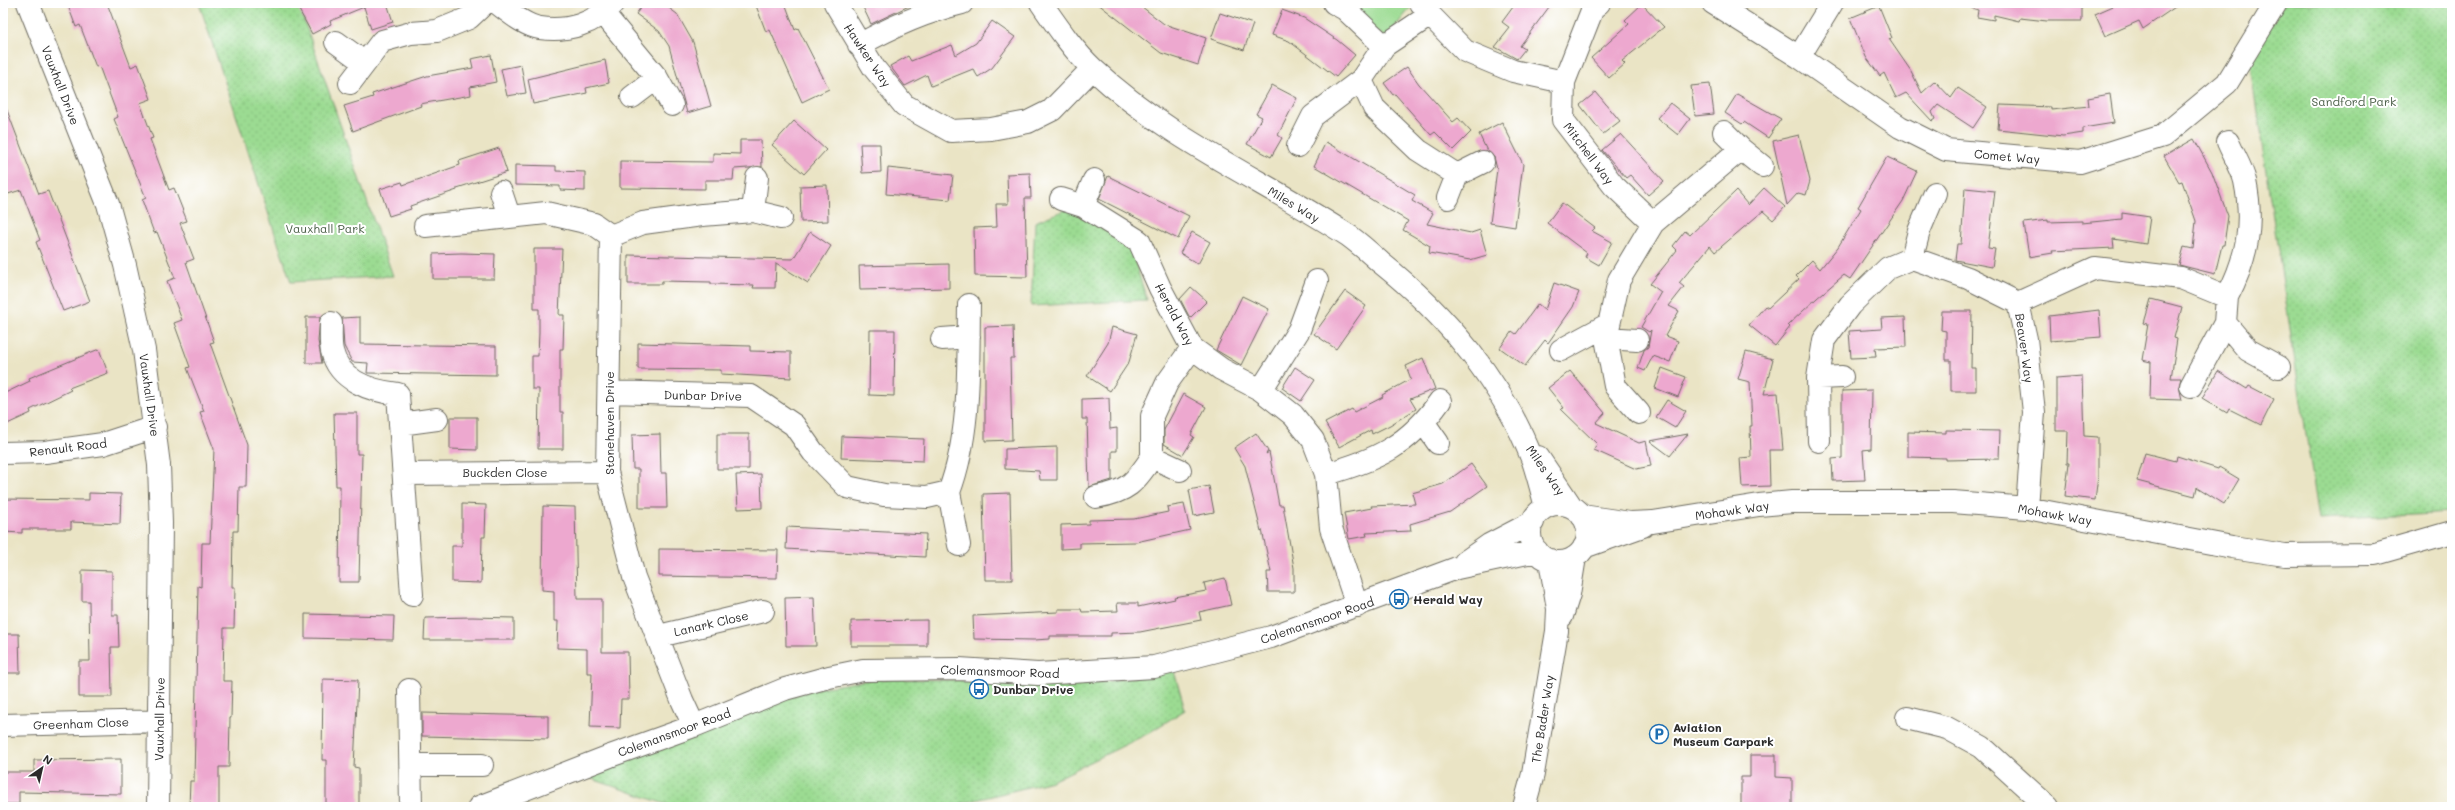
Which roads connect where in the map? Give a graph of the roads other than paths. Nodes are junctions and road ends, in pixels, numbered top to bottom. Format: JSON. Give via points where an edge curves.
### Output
{"nodes":[{"id":1,"x":28,"y":3,"type":"edge"},
{"id":2,"x":485,"y":3,"type":"edge"},
{"id":3,"x":497,"y":3,"type":"edge"},
{"id":4,"x":835,"y":3,"type":"edge"},
{"id":5,"x":1041,"y":3,"type":"edge"},
{"id":6,"x":1334,"y":3,"type":"edge"},
{"id":7,"x":1600,"y":3,"type":"edge"},
{"id":8,"x":1713,"y":3,"type":"edge"},
{"id":9,"x":1832,"y":3,"type":"edge"},
{"id":10,"x":2276,"y":3,"type":"edge"},
{"id":11,"x":966,"y":7,"type":"edge"},
{"id":12,"x":608,"y":8,"type":"edge"},
{"id":13,"x":1425,"y":9,"type":"edge"},
{"id":14,"x":336,"y":42,"type":"dead end"},
{"id":15,"x":859,"y":45,"type":"junction"},
{"id":16,"x":1384,"y":46,"type":"junction"},
{"id":17,"x":1799,"y":57,"type":"junction"},
{"id":18,"x":365,"y":63,"type":"junction"},
{"id":19,"x":1092,"y":69,"type":"junction"},
{"id":20,"x":657,"y":78,"type":"junction"},
{"id":21,"x":1361,"y":80,"type":"junction"},
{"id":22,"x":1564,"y":82,"type":"junction"},
{"id":23,"x":350,"y":83,"type":"dead end"},
{"id":24,"x":632,"y":97,"type":"dead end"},
{"id":25,"x":672,"y":105,"type":"dead end"},
{"id":26,"x":1724,"y":132,"type":"dead end"},
{"id":27,"x":2228,"y":142,"type":"dead end"},
{"id":28,"x":1298,"y":146,"type":"dead end"},
{"id":29,"x":1741,"y":148,"type":"junction"},
{"id":30,"x":1484,"y":162,"type":"dead end"},
{"id":31,"x":1762,"y":166,"type":"dead end"},
{"id":32,"x":1457,"y":175,"type":"junction"},
{"id":33,"x":757,"y":178,"type":"dead end"},
{"id":34,"x":1094,"y":180,"type":"dead end"},
{"id":35,"x":501,"y":192,"type":"dead end"},
{"id":36,"x":1935,"y":193,"type":"dead end"},
{"id":37,"x":1448,"y":198,"type":"dead end"},
{"id":38,"x":1061,"y":199,"type":"dead end"},
{"id":39,"x":1083,"y":206,"type":"junction"},
{"id":40,"x":754,"y":211,"type":"junction"},
{"id":41,"x":509,"y":216,"type":"junction"},
{"id":42,"x":781,"y":218,"type":"dead end"},
{"id":43,"x":1653,"y":223,"type":"junction"},
{"id":44,"x":425,"y":226,"type":"dead end"},
{"id":45,"x":611,"y":236,"type":"junction"},
{"id":46,"x":1912,"y":258,"type":"junction"},
{"id":47,"x":1317,"y":281,"type":"dead end"},
{"id":48,"x":2227,"y":297,"type":"junction"},
{"id":49,"x":2018,"y":303,"type":"junction"},
{"id":50,"x":969,"y":305,"type":"dead end"},
{"id":51,"x":331,"y":323,"type":"dead end"},
{"id":52,"x":2225,"y":323,"type":"junction"},
{"id":53,"x":1607,"y":331,"type":"junction"},
{"id":54,"x":969,"y":337,"type":"junction"},
{"id":55,"x":942,"y":339,"type":"dead end"},
{"id":56,"x":1637,"y":340,"type":"dead end"},
{"id":57,"x":1192,"y":348,"type":"junction"},
{"id":58,"x":1560,"y":350,"type":"dead end"},
{"id":59,"x":2279,"y":367,"type":"dead end"},
{"id":60,"x":1842,"y":377,"type":"dead end"},
{"id":61,"x":1818,"y":378,"type":"junction"},
{"id":62,"x":2192,"y":386,"type":"dead end"},
{"id":63,"x":1261,"y":390,"type":"junction"},
{"id":64,"x":609,"y":392,"type":"junction"},
{"id":65,"x":1440,"y":401,"type":"dead end"},
{"id":66,"x":1639,"y":413,"type":"dead end"},
{"id":67,"x":437,"y":419,"type":"dead end"},
{"id":68,"x":1424,"y":423,"type":"junction"},
{"id":69,"x":400,"y":424,"type":"junction"},
{"id":70,"x":155,"y":427,"type":"junction"},
{"id":71,"x":1520,"y":433,"type":"junction"},
{"id":72,"x":1819,"y":441,"type":"dead end"},
{"id":73,"x":1438,"y":443,"type":"dead end"},
{"id":74,"x":3,"y":453,"type":"edge"},
{"id":75,"x":1152,"y":457,"type":"junction"},
{"id":76,"x":1180,"y":470,"type":"dead end"},
{"id":77,"x":607,"y":472,"type":"junction"},
{"id":78,"x":404,"y":474,"type":"junction"},
{"id":79,"x":1326,"y":474,"type":"junction"},
{"id":80,"x":949,"y":492,"type":"junction"},
{"id":81,"x":1096,"y":497,"type":"dead end"},
{"id":82,"x":2027,"y":508,"type":"junction"},
{"id":83,"x":1576,"y":511,"type":"junction"},
{"id":84,"x":1539,"y":515,"type":"junction"},
{"id":85,"x":1654,"y":522,"type":"junction"},
{"id":86,"x":2452,"y":532,"type":"edge"},
{"id":87,"x":959,"y":545,"type":"dead end"},
{"id":88,"x":1580,"y":552,"type":"junction"},
{"id":89,"x":1543,"y":555,"type":"junction"},
{"id":90,"x":1457,"y":568,"type":"junction"},
{"id":91,"x":412,"y":595,"type":"dead end"},
{"id":92,"x":1357,"y":606,"type":"junction"},
{"id":93,"x":763,"y":611,"type":"dead end"},
{"id":94,"x":1557,"y":631,"type":"junction"},
{"id":95,"x":659,"y":636,"type":"junction"},
{"id":96,"x":409,"y":690,"type":"dead end"},
{"id":97,"x":1907,"y":718,"type":"dead end"},
{"id":98,"x":159,"y":721,"type":"junction"},
{"id":99,"x":3,"y":725,"type":"edge"},
{"id":100,"x":694,"y":726,"type":"junction"},
{"id":101,"x":412,"y":765,"type":"junction"},
{"id":102,"x":482,"y":765,"type":"dead end"},
{"id":103,"x":158,"y":807,"type":"edge"},
{"id":104,"x":411,"y":807,"type":"edge"},
{"id":105,"x":479,"y":807,"type":"edge"},
{"id":106,"x":1524,"y":807,"type":"edge"},
{"id":107,"x":2048,"y":807,"type":"edge"}],
"edges":[{"from":1,"to":70,"type":"street","name":"Vauxhall Drive","via":[[108,204],[144,350]]},
{"from":2,"to":18,"type":"street","via":[[469,18],[437,31],[411,33],[382,41]]},
{"from":3,"to":12,"type":"street","via":[[512,15],[539,28],[572,29]]},
{"from":4,"to":15,"type":"street","name":"Hawker Way"},
{"from":5,"to":19,"type":"street","name":"Miles Way","via":[[1060,31]]},
{"from":6,"to":16,"type":"street","via":[[1345,9]]},
{"from":7,"to":22,"type":"street","name":"Mitchell Way","via":[[1593,8]]},
{"from":8,"to":17,"type":"street","name":"Comet Way"},
{"from":9,"to":17,"type":"street"},
{"from":10,"to":17,"type":"street","name":"Comet Way","via":[[2227,83],[2163,136],[2080,162],[1946,150],[1900,127]]},
{"from":11,"to":15,"type":"street","via":[[935,9],[897,23]]},
{"from":12,"to":20,"type":"street"},
{"from":13,"to":16,"type":"street"},
{"from":13,"to":22,"type":"street","via":[[1465,51],[1513,71]]},
{"from":14,"to":18,"type":"street"},
{"from":15,"to":19,"type":"street","name":"Hawker Way","via":[[904,105],[951,131],[991,129],[1028,122],[1052,110]]},
{"from":16,"to":21,"type":"street"},
{"from":18,"to":23,"type":"street"},
{"from":19,"to":71,"type":"street","name":"Miles Way","via":[[1176,134],[1350,237],[1415,290],[1481,365]]},
{"from":20,"to":24,"type":"street"},
{"from":20,"to":25,"type":"street"},
{"from":21,"to":28,"type":"street","via":[[1313,116]]},
{"from":21,"to":32,"type":"street","via":[[1374,108],[1418,150]]},
{"from":22,"to":43,"type":"street","name":"Mitchell Way","via":[[1563,120],[1614,186]]},
{"from":26,"to":29,"type":"street"},
{"from":27,"to":48,"type":"street","via":[[2245,180],[2250,227],[2240,272]]},
{"from":29,"to":31,"type":"street"},
{"from":29,"to":43,"type":"street"},
{"from":30,"to":32,"type":"street"},
{"from":32,"to":37,"type":"street"},
{"from":33,"to":40,"type":"street"},
{"from":34,"to":39,"type":"street"},
{"from":35,"to":41,"type":"street"},
{"from":36,"to":46,"type":"street","via":[[1919,231]]},
{"from":38,"to":39,"type":"street","name":"Herald Way"},
{"from":39,"to":57,"type":"street","name":"Herald Way","via":[[1139,241],[1160,288]]},
{"from":40,"to":42,"type":"street"},
{"from":40,"to":45,"type":"street","via":[[643,223]]},
{"from":41,"to":44,"type":"street"},
{"from":41,"to":45,"type":"street","via":[[546,213],[594,224]]},
{"from":43,"to":53,"type":"street","via":[[1619,280]]},
{"from":45,"to":64,"type":"street","name":"Stonehaven Drive"},
{"from":46,"to":49,"type":"street","name":"Beaver Way","via":[[1968,278]]},
{"from":46,"to":61,"type":"street","via":[[1888,268],[1850,305],[1824,340]]},
{"from":47,"to":63,"type":"street","via":[[1299,330]]},
{"from":48,"to":49,"type":"street","via":[[2181,278],[2095,268]]},
{"from":48,"to":52,"type":"street"},
{"from":49,"to":82,"type":"street","name":"Beaver Way","via":[[2026,339],[2034,412]]},
{"from":50,"to":54,"type":"street"},
{"from":51,"to":69,"type":"street","via":[[332,352],[346,376],[374,391],[398,394]]},
{"from":52,"to":59,"type":"street","via":[[2248,350]]},
{"from":52,"to":62,"type":"street"},
{"from":53,"to":56,"type":"street"},
{"from":53,"to":58,"type":"street"},
{"from":53,"to":66,"type":"street","via":[[1615,386]]},
{"from":54,"to":55,"type":"street"},
{"from":54,"to":80,"type":"street","via":[[965,418],[959,466]]},
{"from":57,"to":63,"type":"street","name":"Herald Way","via":[[1222,369]]},
{"from":57,"to":75,"type":"street","via":[[1167,383],[1152,416]]},
{"from":60,"to":61,"type":"street"},
{"from":61,"to":72,"type":"street"},
{"from":63,"to":79,"type":"street","name":"Herald Way","via":[[1293,415],[1313,440]]},
{"from":64,"to":77,"type":"street","name":"Stonehaven Drive"},
{"from":64,"to":80,"type":"street","name":"Dunbar Drive","via":[[751,396],[794,425],[813,452],[847,487],[884,495],[927,497]]},
{"from":65,"to":68,"type":"street"},
{"from":67,"to":69,"type":"street"},
{"from":68,"to":73,"type":"street"},
{"from":68,"to":79,"type":"street","via":[[1389,451],[1352,467]]},
{"from":69,"to":78,"type":"street"},
{"from":70,"to":74,"type":"street","name":"Renault Road","via":[[103,444],[45,452]]},
{"from":70,"to":98,"type":"street","name":"Vauxhall Drive","via":[[161,523]]},
{"from":71,"to":83,"type":"street","name":"Miles Way"},
{"from":71,"to":84,"type":"street","name":"Miles Way","via":[[1532,461]]},
{"from":75,"to":76,"type":"street"},
{"from":75,"to":81,"type":"street","via":[[1135,482],[1115,494]]},
{"from":77,"to":78,"type":"street","name":"Buckden Close"},
{"from":77,"to":95,"type":"street","name":"Stonehaven Drive","via":[[634,577]]},
{"from":78,"to":91,"type":"street"},
{"from":79,"to":92,"type":"street","name":"Herald Way","via":[[1331,528]]},
{"from":80,"to":87,"type":"street"},
{"from":82,"to":85,"type":"street","name":"Mohawk Way","via":[[1953,502],[1792,502]]},
{"from":82,"to":86,"type":"street","name":"Mohawk Way","via":[[2284,555],[2375,554]]},
{"from":83,"to":84,"type":"street","via":[[1561,504]]},
{"from":83,"to":85,"type":"street","name":"Mohawk Way","via":[[1630,523]]},
{"from":83,"to":88,"type":"street","via":[[1588,530]]},
{"from":84,"to":89,"type":"street","via":[[1531,537]]},
{"from":84,"to":90,"type":"street","name":"Colemansmoor Road"},
{"from":85,"to":88,"type":"street","name":"Mohawk Way"},
{"from":88,"to":89,"type":"street","via":[[1560,562]]},
{"from":88,"to":94,"type":"street","name":"The Bader Way"},
{"from":89,"to":90,"type":"street","name":"Colemansmoor Road"},
{"from":89,"to":94,"type":"street","name":"The Bader Way","via":[[1558,609]]},
{"from":90,"to":92,"type":"street","name":"Colemansmoor Road"},
{"from":92,"to":100,"type":"street","name":"Colemansmoor Road","via":[[1271,637],[1154,667],[1038,674],[959,669],[863,670],[785,689]]},
{"from":93,"to":95,"type":"street","name":"Lanark Close"},
{"from":94,"to":106,"type":"street","name":"The Bader Way"},
{"from":95,"to":100,"type":"street","name":"Stonehaven Drive"},
{"from":96,"to":101,"type":"street"},
{"from":97,"to":107,"type":"street","via":[[1947,728],[1982,747]]},
{"from":98,"to":99,"type":"street","name":"Greenham Close"},
{"from":98,"to":103,"type":"street","name":"Vauxhall Drive"},
{"from":100,"to":105,"type":"street","name":"Colemansmoor Road"},
{"from":101,"to":102,"type":"street"},
{"from":101,"to":104,"type":"street"}]}
